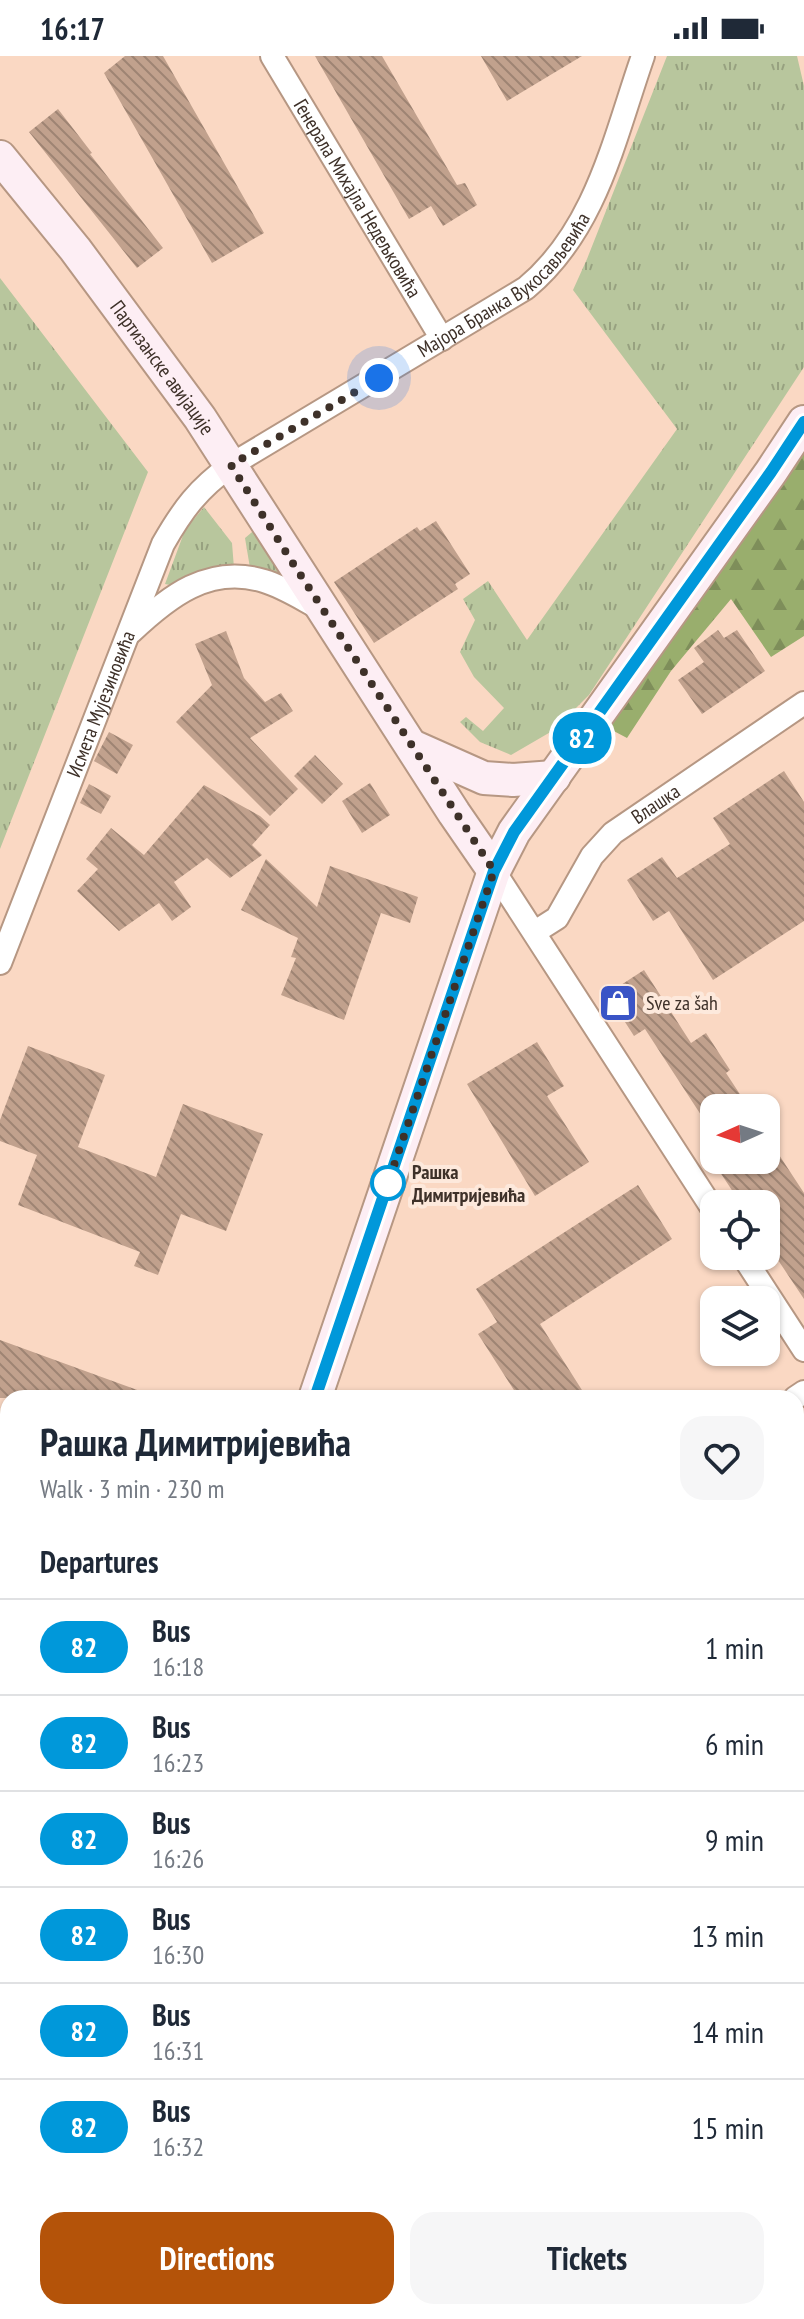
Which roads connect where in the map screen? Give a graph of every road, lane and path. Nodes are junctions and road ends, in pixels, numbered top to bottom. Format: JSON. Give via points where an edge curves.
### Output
{"nodes":[{"id":1,"x":272,"y":56,"type":"edge"},
{"id":2,"x":643,"y":56,"type":"edge"},
{"id":3,"x":0,"y":157,"type":"edge"},
{"id":4,"x":442,"y":339,"type":"junction"},
{"id":5,"x":804,"y":422,"type":"edge"},
{"id":6,"x":231,"y":465,"type":"junction"},
{"id":7,"x":323,"y":610,"type":"junction"},
{"id":8,"x":125,"y":639,"type":"junction"},
{"id":9,"x":804,"y":703,"type":"edge"},
{"id":10,"x":412,"y":746,"type":"junction"},
{"id":11,"x":554,"y":777,"type":"junction"},
{"id":12,"x":494,"y":871,"type":"junction"},
{"id":13,"x":535,"y":932,"type":"junction"},
{"id":14,"x":0,"y":963,"type":"edge"},
{"id":15,"x":701,"y":1190,"type":"edge"},
{"id":16,"x":752,"y":1270,"type":"edge"},
{"id":17,"x":804,"y":1350,"type":"edge"},
{"id":18,"x":318,"y":1390,"type":"edge"}],
"edges":[{"from":1,"to":4,"type":"street","name":"Генерала Михајла Недељковића"},
{"from":2,"to":4,"type":"street","name":"Мајора Бранка Вукосављевића","via":[[595,194],[567,247],[526,288]]},
{"from":3,"to":6,"type":"main road","name":"Партизанске авијације","via":[[84,261]]},
{"from":4,"to":6,"type":"street","name":"Мајора Бранка Вукосављевића"},
{"from":5,"to":11,"type":"main road"},
{"from":6,"to":7,"type":"main road","name":"Партизанске авијације"},
{"from":6,"to":8,"type":"street","name":"Исмета Мујезиновића","via":[[181,512]]},
{"from":7,"to":8,"type":"street","via":[[262,580],[218,579],[191,585],[159,605]]},
{"from":7,"to":10,"type":"main road","name":"Партизанске авијације"},
{"from":8,"to":14,"type":"street","name":"Исмета Мујезиновића"},
{"from":9,"to":13,"type":"street","name":"Влашка","via":[[613,833],[592,856],[557,918]]},
{"from":10,"to":11,"type":"main road","via":[[484,778]]},
{"from":10,"to":12,"type":"main road","name":"Партизанске авијације"},
{"from":11,"to":12,"type":"main road","via":[[514,832]]},
{"from":12,"to":13,"type":"street"},
{"from":12,"to":18,"type":"main road"},
{"from":13,"to":15,"type":"street"},
{"from":16,"to":17,"type":"street"}]}
